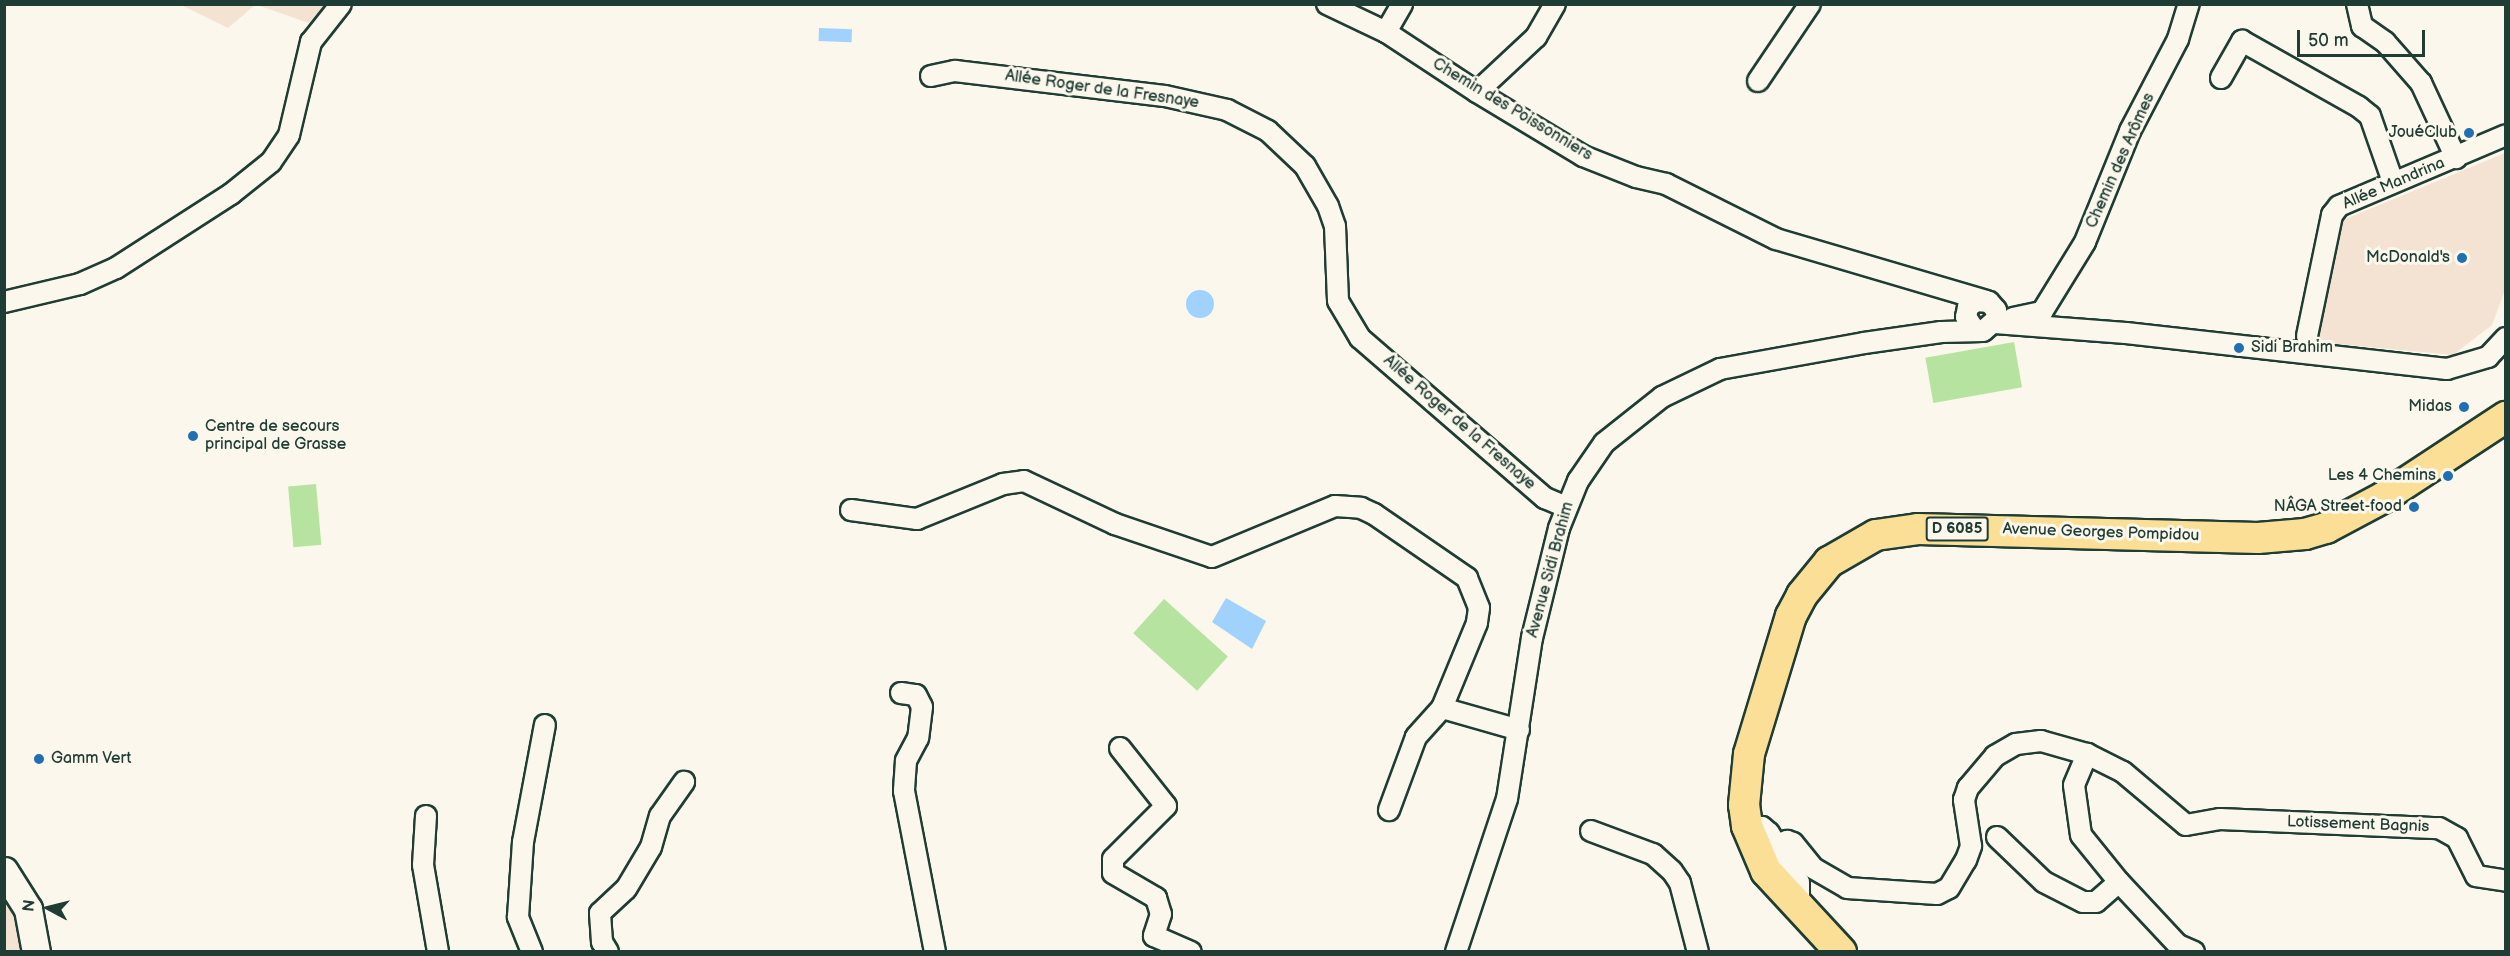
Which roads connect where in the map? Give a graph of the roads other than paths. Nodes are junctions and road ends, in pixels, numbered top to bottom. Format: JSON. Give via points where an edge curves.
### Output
{"nodes":[{"id":1,"x":341,"y":4,"type":"edge"},
{"id":2,"x":1327,"y":4,"type":"edge"},
{"id":3,"x":1402,"y":4,"type":"edge"},
{"id":4,"x":1555,"y":4,"type":"edge"},
{"id":5,"x":1810,"y":4,"type":"edge"},
{"id":6,"x":2189,"y":4,"type":"edge"},
{"id":7,"x":2357,"y":4,"type":"edge"},
{"id":8,"x":1386,"y":32,"type":"junction"},
{"id":9,"x":931,"y":76,"type":"dead end"},
{"id":10,"x":2221,"y":78,"type":"dead end"},
{"id":11,"x":1758,"y":81,"type":"dead end"},
{"id":12,"x":1477,"y":92,"type":"junction"},
{"id":13,"x":2505,"y":135,"type":"edge"},
{"id":14,"x":2456,"y":158,"type":"junction"},
{"id":15,"x":2393,"y":182,"type":"junction"},
{"id":16,"x":1939,"y":289,"type":"junction"},
{"id":17,"x":4,"y":302,"type":"edge"},
{"id":18,"x":1989,"y":302,"type":"junction"},
{"id":19,"x":2042,"y":312,"type":"junction"},
{"id":20,"x":1969,"y":319,"type":"junction"},
{"id":21,"x":1999,"y":323,"type":"junction"},
{"id":22,"x":2126,"y":333,"type":"junction"},
{"id":23,"x":2307,"y":336,"type":"dead end"},
{"id":24,"x":2505,"y":338,"type":"edge"},
{"id":25,"x":2497,"y":358,"type":"edge"},
{"id":26,"x":2505,"y":416,"type":"edge"},
{"id":27,"x":1566,"y":507,"type":"junction"},
{"id":28,"x":851,"y":510,"type":"dead end"},
{"id":29,"x":901,"y":693,"type":"dead end"},
{"id":30,"x":1442,"y":708,"type":"junction"},
{"id":31,"x":545,"y":725,"type":"dead end"},
{"id":32,"x":1519,"y":730,"type":"junction"},
{"id":33,"x":1120,"y":748,"type":"dead end"},
{"id":34,"x":2087,"y":754,"type":"junction"},
{"id":35,"x":684,"y":782,"type":"dead end"},
{"id":36,"x":1389,"y":810,"type":"dead end"},
{"id":37,"x":426,"y":816,"type":"dead end"},
{"id":38,"x":1747,"y":826,"type":"junction"},
{"id":39,"x":1591,"y":831,"type":"dead end"},
{"id":40,"x":1997,"y":837,"type":"dead end"},
{"id":41,"x":1776,"y":845,"type":"junction"},
{"id":42,"x":4,"y":871,"type":"edge"},
{"id":43,"x":2505,"y":881,"type":"edge"},
{"id":44,"x":2119,"y":882,"type":"junction"},
{"id":45,"x":1799,"y":910,"type":"junction"},
{"id":46,"x":1151,"y":944,"type":"edge"},
{"id":47,"x":1692,"y":949,"type":"edge"},
{"id":48,"x":36,"y":951,"type":"edge"},
{"id":49,"x":438,"y":951,"type":"edge"},
{"id":50,"x":532,"y":951,"type":"edge"},
{"id":51,"x":608,"y":951,"type":"edge"},
{"id":52,"x":935,"y":951,"type":"edge"},
{"id":53,"x":1191,"y":951,"type":"edge"},
{"id":54,"x":1456,"y":951,"type":"edge"},
{"id":55,"x":1841,"y":951,"type":"edge"},
{"id":56,"x":2194,"y":951,"type":"edge"}],
"edges":[{"from":1,"to":17,"type":"street","via":[[311,42],[289,135],[271,162],[231,194],[116,268],[80,284]]},
{"from":2,"to":8,"type":"street","name":"Chemin des Poissonniers"},
{"from":3,"to":8,"type":"street"},
{"from":4,"to":12,"type":"street","via":[[1536,37]]},
{"from":5,"to":11,"type":"street"},
{"from":6,"to":19,"type":"street","name":"Chemin des Arômes","via":[[2178,39],[2130,131],[2097,218]]},
{"from":7,"to":14,"type":"street","via":[[2362,26],[2385,42],[2421,83]]},
{"from":8,"to":12,"type":"street","name":"Chemin des Poissonniers"},
{"from":9,"to":27,"type":"street","name":"Allée Roger de la Fresnaye","via":[[955,71],[1165,96],[1227,110],[1268,131],[1305,166],[1328,206],[1335,226],[1338,301],[1360,338],[1545,498]]},
{"from":10,"to":15,"type":"street","via":[[2242,41],[2358,107],[2370,116]]},
{"from":12,"to":16,"type":"street","name":"Chemin des Poissonniers","via":[[1583,156],[1666,184],[1776,239]]},
{"from":13,"to":14,"type":"street","name":"Allée Mandrina"},
{"from":14,"to":15,"type":"street","name":"Allée Mandrina"},
{"from":15,"to":23,"type":"street","name":"Allée Mandrina","via":[[2339,206],[2332,215]]},
{"from":16,"to":18,"type":"street","name":"Chemin des Poissonniers","via":[[1957,290]]},
{"from":16,"to":20,"type":"street","name":"Chemin des Poissonniers"},
{"from":18,"to":19,"type":"street"},
{"from":18,"to":20,"type":"street","via":[[1972,303]]},
{"from":18,"to":21,"type":"street"},
{"from":19,"to":21,"type":"street"},
{"from":19,"to":22,"type":"street"},
{"from":20,"to":21,"type":"street","via":[[1988,330]]},
{"from":20,"to":27,"type":"street","name":"Avenue Sidi Brahim","via":[[1941,332],[1747,362],[1693,379],[1642,411],[1604,443]]},
{"from":21,"to":22,"type":"street"},
{"from":22,"to":25,"type":"street","via":[[2447,369]]},
{"from":24,"to":25,"type":"street"},
{"from":26,"to":38,"type":"main road","name":"Avenue Georges Pompidou","number":"D 6085","via":[[2384,497],[2326,528],[2306,534],[2258,538],[1918,529],[1876,535],[1854,546],[1829,562],[1814,578],[1791,616],[1749,754],[1743,804]]},
{"from":27,"to":32,"type":"street","name":"Avenue Sidi Brahim","via":[[1532,638]]},
{"from":28,"to":30,"type":"street","via":[[916,519],[1003,483],[1024,481],[1115,524],[1212,557],[1335,506],[1361,508],[1467,578],[1473,587],[1479,608],[1477,623]]},
{"from":29,"to":52,"type":"street","via":[[916,695],[922,707],[918,738],[906,761],[904,791]]},
{"from":30,"to":32,"type":"street"},
{"from":30,"to":36,"type":"street","via":[[1416,737]]},
{"from":31,"to":50,"type":"street","via":[[523,842],[518,917]]},
{"from":32,"to":54,"type":"street","name":"Avenue Sidi Brahim","via":[[1507,799]]},
{"from":33,"to":46,"type":"street","via":[[1165,800],[1163,811],[1111,866],[1113,873],[1156,898],[1161,914]]},
{"from":34,"to":41,"type":"street","via":[[2042,741],[2016,744],[1995,756],[1968,788],[1964,800],[1971,846],[1966,860],[1949,888],[1937,894],[1847,888],[1813,868],[1793,843]]},
{"from":34,"to":43,"type":"street","name":"Lotissement Bagnis","via":[[2123,772],[2186,825],[2220,819],[2439,828],[2457,838],[2476,876]]},
{"from":34,"to":44,"type":"street","via":[[2074,785],[2076,819],[2093,852]]},
{"from":35,"to":51,"type":"street","via":[[660,816],[651,848],[626,889],[600,913],[602,942]]},
{"from":37,"to":49,"type":"street","via":[[423,866]]},
{"from":38,"to":41,"type":"street","via":[[1762,827]]},
{"from":38,"to":45,"type":"main road","name":"Avenue Georges Pompidou","number":"D 6085","via":[[1766,871]]},
{"from":39,"to":47,"type":"street","via":[[1653,854],[1672,871],[1680,883]]},
{"from":40,"to":44,"type":"street","via":[[2044,882],[2083,902],[2096,902]]},
{"from":41,"to":45,"type":"street","via":[[1799,882]]},
{"from":42,"to":48,"type":"main road","via":[[28,909]]},
{"from":44,"to":56,"type":"street","via":[[2178,945]]},
{"from":45,"to":55,"type":"main road","name":"Avenue Georges Pompidou","number":"D 6085","via":[[1822,928]]},
{"from":46,"to":53,"type":"street"}]}
